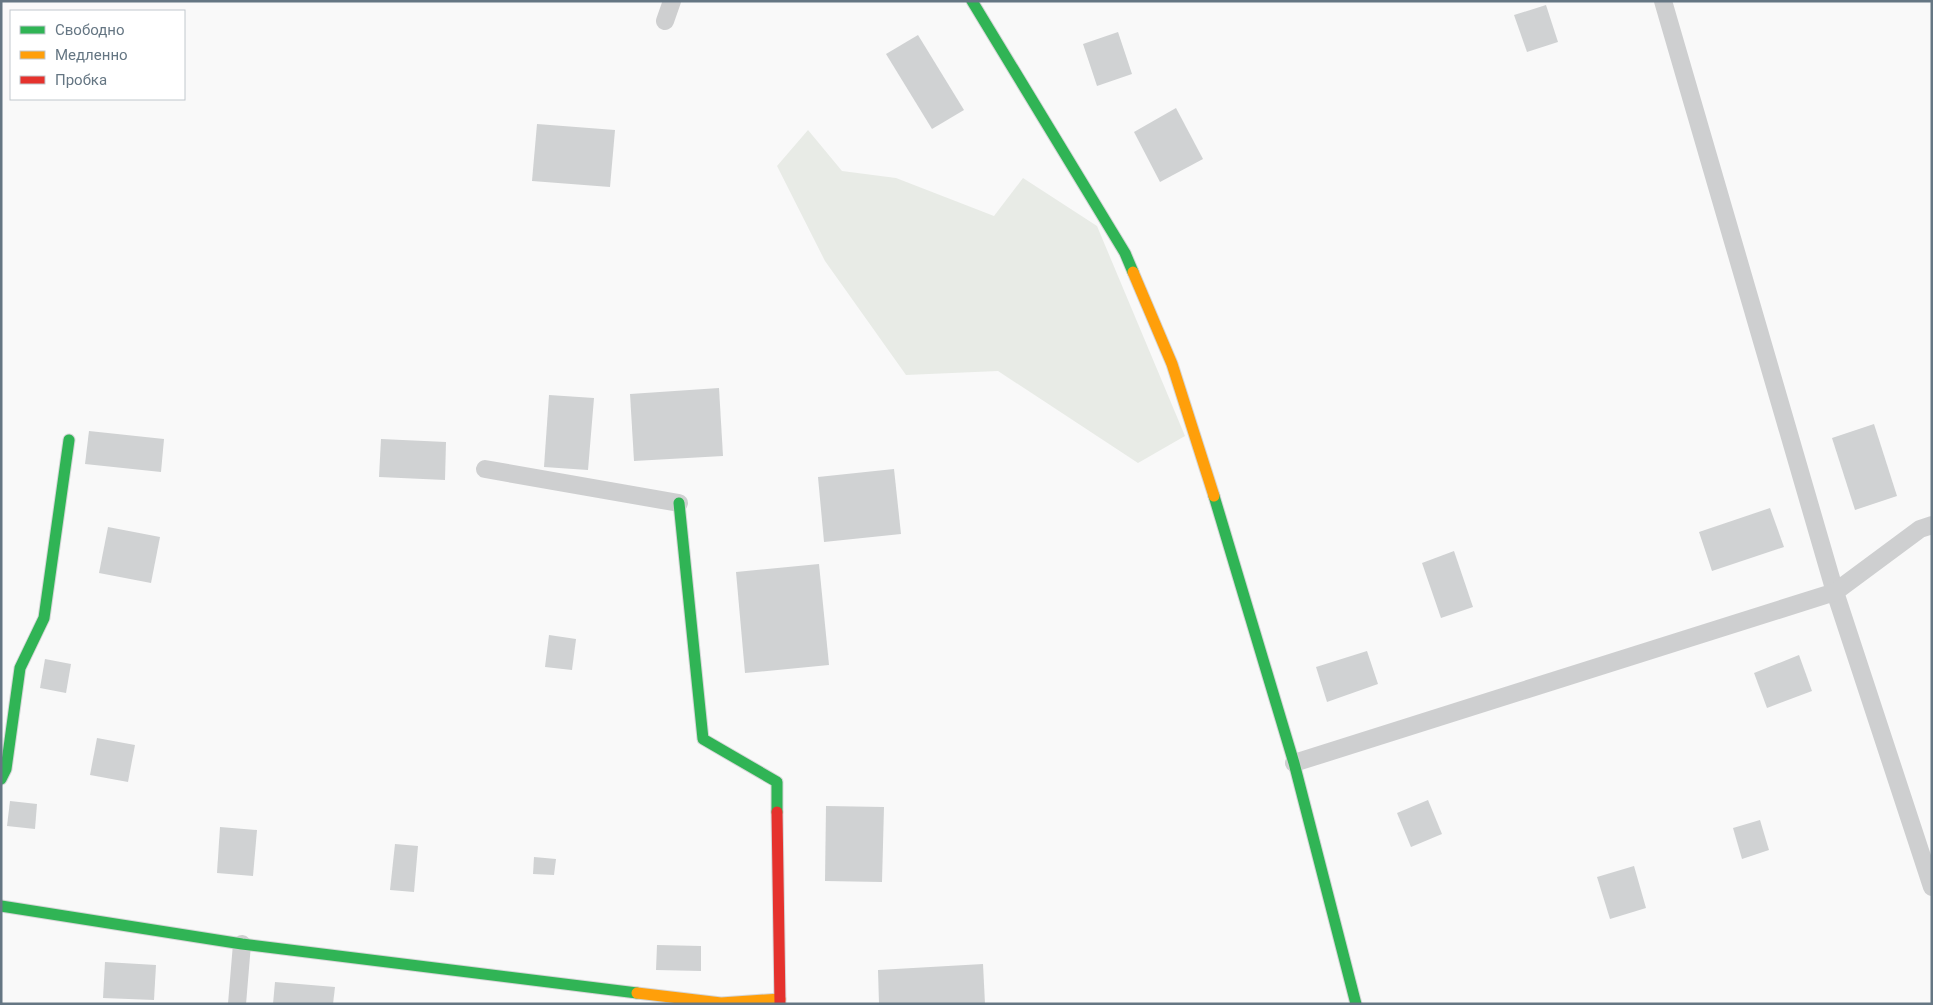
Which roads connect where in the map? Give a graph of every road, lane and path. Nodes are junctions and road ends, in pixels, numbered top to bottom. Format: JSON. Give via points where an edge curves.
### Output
{"nodes":[{"id":1,"x":672,"y":1,"type":"edge"},
{"id":2,"x":972,"y":1,"type":"edge"},
{"id":3,"x":1663,"y":1,"type":"edge"},
{"id":4,"x":666,"y":21,"type":"dead end"},
{"id":5,"x":69,"y":440,"type":"dead end"},
{"id":6,"x":485,"y":469,"type":"dead end"},
{"id":7,"x":679,"y":503,"type":"joint"},
{"id":8,"x":1932,"y":525,"type":"edge"},
{"id":9,"x":1835,"y":592,"type":"junction"},
{"id":10,"x":1294,"y":763,"type":"junction"},
{"id":11,"x":1,"y":779,"type":"edge"},
{"id":12,"x":1932,"y":887,"type":"edge"},
{"id":13,"x":1,"y":906,"type":"edge"},
{"id":14,"x":242,"y":944,"type":"junction"},
{"id":15,"x":780,"y":1002,"type":"edge"},
{"id":16,"x":236,"y":1004,"type":"edge"},
{"id":17,"x":1356,"y":1004,"type":"edge"}],
"edges":[{"from":1,"to":4,"type":"lane"},
{"from":2,"to":10,"type":"street","via":[[1125,254],[1172,364]]},
{"from":3,"to":9,"type":"lane"},
{"from":5,"to":11,"type":"street","via":[[44,618],[20,668],[6,769]]},
{"from":6,"to":7,"type":"lane"},
{"from":7,"to":15,"type":"street","via":[[703,739],[777,782]]},
{"from":8,"to":9,"type":"lane","via":[[1920,529]]},
{"from":9,"to":10,"type":"lane"},
{"from":9,"to":12,"type":"lane"},
{"from":10,"to":17,"type":"street"},
{"from":13,"to":14,"type":"street"},
{"from":14,"to":15,"type":"street","via":[[721,1003]]},
{"from":14,"to":16,"type":"lane"}]}
